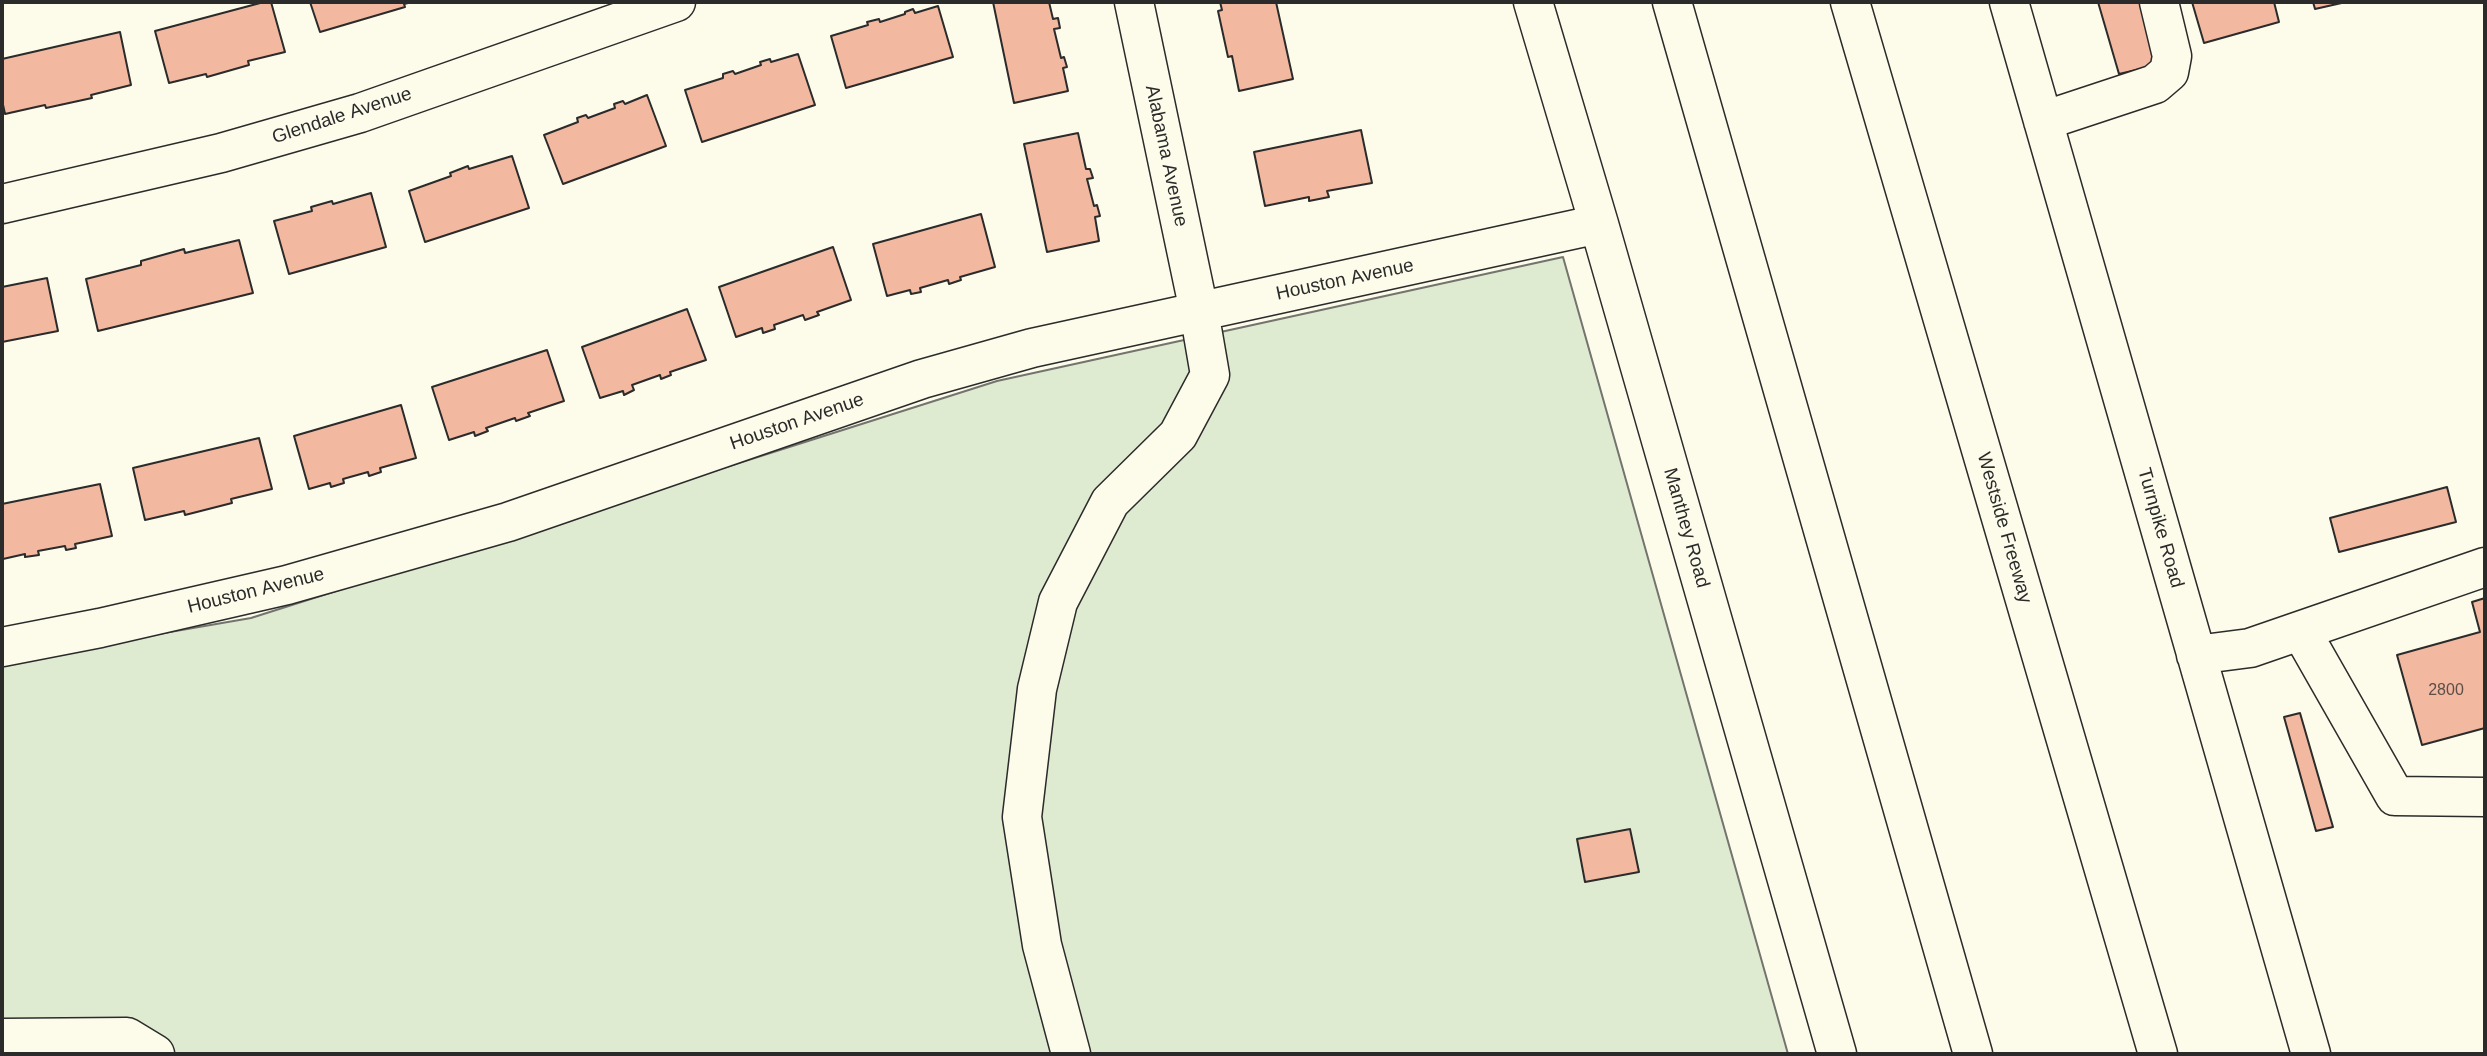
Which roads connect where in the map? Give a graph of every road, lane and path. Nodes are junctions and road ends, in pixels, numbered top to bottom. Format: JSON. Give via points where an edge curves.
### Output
{"nodes":[{"id":1,"x":676,"y":2,"type":"edge"},
{"id":2,"x":1134,"y":2,"type":"edge"},
{"id":3,"x":1533,"y":2,"type":"edge"},
{"id":4,"x":1672,"y":2,"type":"edge"},
{"id":5,"x":1850,"y":2,"type":"edge"},
{"id":6,"x":2009,"y":2,"type":"edge"},
{"id":7,"x":2159,"y":2,"type":"edge"},
{"id":8,"x":2043,"y":121,"type":"junction"},
{"id":9,"x":2,"y":204,"type":"edge"},
{"id":10,"x":1599,"y":224,"type":"junction"},
{"id":11,"x":1199,"y":311,"type":"junction"},
{"id":12,"x":2485,"y":567,"type":"edge"},
{"id":13,"x":2301,"y":631,"type":"junction"},
{"id":14,"x":2,"y":647,"type":"edge"},
{"id":15,"x":2196,"y":654,"type":"junction"},
{"id":16,"x":2485,"y":797,"type":"edge"},
{"id":17,"x":2,"y":1038,"type":"edge"},
{"id":18,"x":155,"y":1054,"type":"edge"},
{"id":19,"x":1070,"y":1054,"type":"edge"},
{"id":20,"x":1837,"y":1054,"type":"edge"},
{"id":21,"x":1973,"y":1054,"type":"edge"},
{"id":22,"x":2158,"y":1054,"type":"edge"},
{"id":23,"x":2311,"y":1054,"type":"edge"}],
"edges":[{"from":1,"to":9,"type":"main road","name":"Glendale Avenue","via":[[360,113],[220,153]]},
{"from":2,"to":11,"type":"main road","name":"Alabama Avenue"},
{"from":3,"to":10,"type":"main road","name":"Manthey Road"},
{"from":4,"to":21,"type":"main road"},
{"from":5,"to":22,"type":"main road","name":"Westside Freeway"},
{"from":6,"to":8,"type":"main road","name":"Turnpike Road"},
{"from":7,"to":8,"type":"main road","via":[[2172,56],[2169,72],[2155,84]]},
{"from":8,"to":15,"type":"main road","name":"Turnpike Road"},
{"from":10,"to":11,"type":"main road","name":"Houston Avenue"},
{"from":10,"to":20,"type":"main road","name":"Manthey Road"},
{"from":11,"to":14,"type":"main road","name":"Houston Avenue","via":[[1032,348],[922,379],[508,522],[287,585]]},
{"from":11,"to":19,"type":"main road","name":"Alabama Avenue","via":[[1210,375],[1178,435],[1110,502],[1058,602],[1037,690],[1022,817],[1042,945]]},
{"from":12,"to":13,"type":"main road"},
{"from":13,"to":15,"type":"main road","via":[[2250,648]]},
{"from":13,"to":16,"type":"main road","via":[[2395,796]]},
{"from":15,"to":23,"type":"main road","name":"Turnpike Road"},
{"from":17,"to":18,"type":"main road","via":[[127,1037]]}]}
